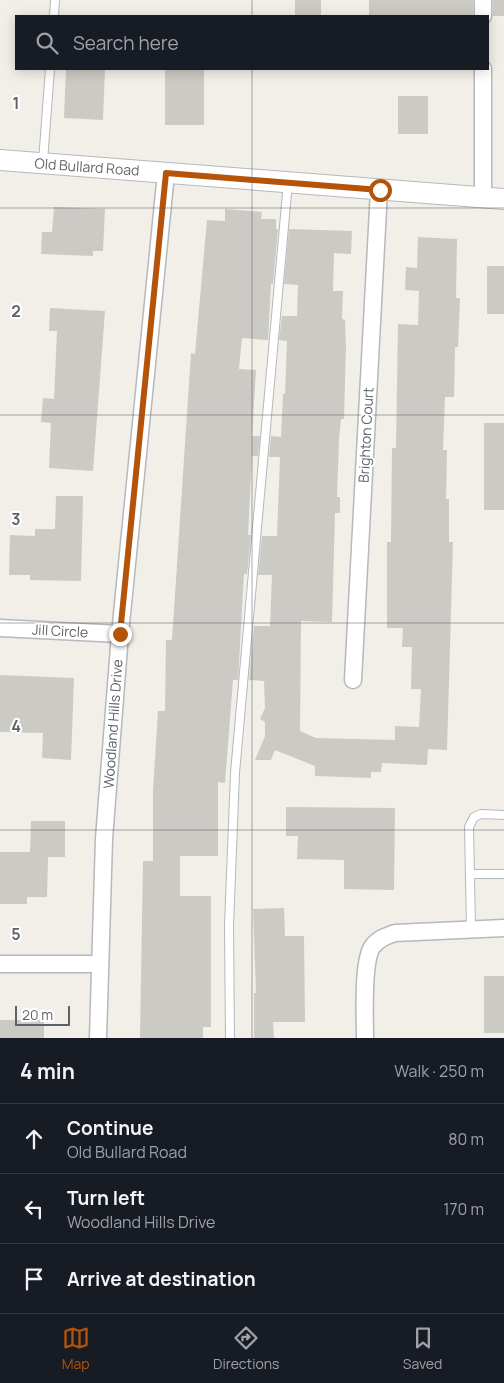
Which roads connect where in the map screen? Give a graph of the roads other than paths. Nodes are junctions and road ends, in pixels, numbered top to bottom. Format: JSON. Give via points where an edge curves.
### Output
{"nodes":[{"id":1,"x":55,"y":0,"type":"edge"},
{"id":2,"x":483,"y":0,"type":"edge"},
{"id":3,"x":54,"y":15,"type":"edge"},
{"id":4,"x":483,"y":15,"type":"edge"},
{"id":5,"x":50,"y":70,"type":"edge"},
{"id":6,"x":483,"y":70,"type":"edge"},
{"id":7,"x":0,"y":160,"type":"edge"},
{"id":8,"x":43,"y":163,"type":"junction"},
{"id":9,"x":166,"y":173,"type":"junction"},
{"id":10,"x":288,"y":182,"type":"junction"},
{"id":11,"x":380,"y":190,"type":"junction"},
{"id":12,"x":483,"y":197,"type":"junction"},
{"id":13,"x":504,"y":199,"type":"edge"},
{"id":14,"x":0,"y":628,"type":"edge"},
{"id":15,"x":120,"y":634,"type":"junction"},
{"id":16,"x":353,"y":680,"type":"dead end"},
{"id":17,"x":504,"y":815,"type":"edge"},
{"id":18,"x":470,"y":874,"type":"junction"},
{"id":19,"x":504,"y":874,"type":"edge"},
{"id":20,"x":504,"y":928,"type":"edge"},
{"id":21,"x":471,"y":929,"type":"junction"},
{"id":22,"x":0,"y":964,"type":"edge"},
{"id":23,"x":99,"y":964,"type":"junction"},
{"id":24,"x":98,"y":1038,"type":"edge"},
{"id":25,"x":230,"y":1038,"type":"edge"},
{"id":26,"x":365,"y":1038,"type":"edge"}],
"edges":[{"from":1,"to":3,"type":"lane"},
{"from":2,"to":4,"type":"street"},
{"from":5,"to":8,"type":"lane"},
{"from":6,"to":12,"type":"street"},
{"from":7,"to":8,"type":"street","name":"Old Bullard Road"},
{"from":8,"to":9,"type":"street","name":"Old Bullard Road"},
{"from":9,"to":10,"type":"street","name":"Old Bullard Road"},
{"from":9,"to":15,"type":"street","name":"Woodland Hills Drive"},
{"from":10,"to":11,"type":"street","name":"Old Bullard Road"},
{"from":10,"to":25,"type":"lane","via":[[235,773],[229,925]]},
{"from":11,"to":12,"type":"street","name":"Old Bullard Road"},
{"from":11,"to":16,"type":"street","name":"Brighton Court"},
{"from":12,"to":13,"type":"street","name":"Old Bullard Road"},
{"from":14,"to":15,"type":"street","name":"Jill Circle"},
{"from":15,"to":23,"type":"street","name":"Woodland Hills Drive","via":[[104,839]]},
{"from":17,"to":18,"type":"lane","via":[[481,814],[474,817],[469,827]]},
{"from":18,"to":19,"type":"lane"},
{"from":18,"to":21,"type":"lane"},
{"from":20,"to":21,"type":"street"},
{"from":21,"to":26,"type":"street","via":[[395,934],[382,938],[372,948],[364,1000]]},
{"from":22,"to":23,"type":"street"},
{"from":23,"to":24,"type":"street","name":"Woodland Hills Drive"}]}
